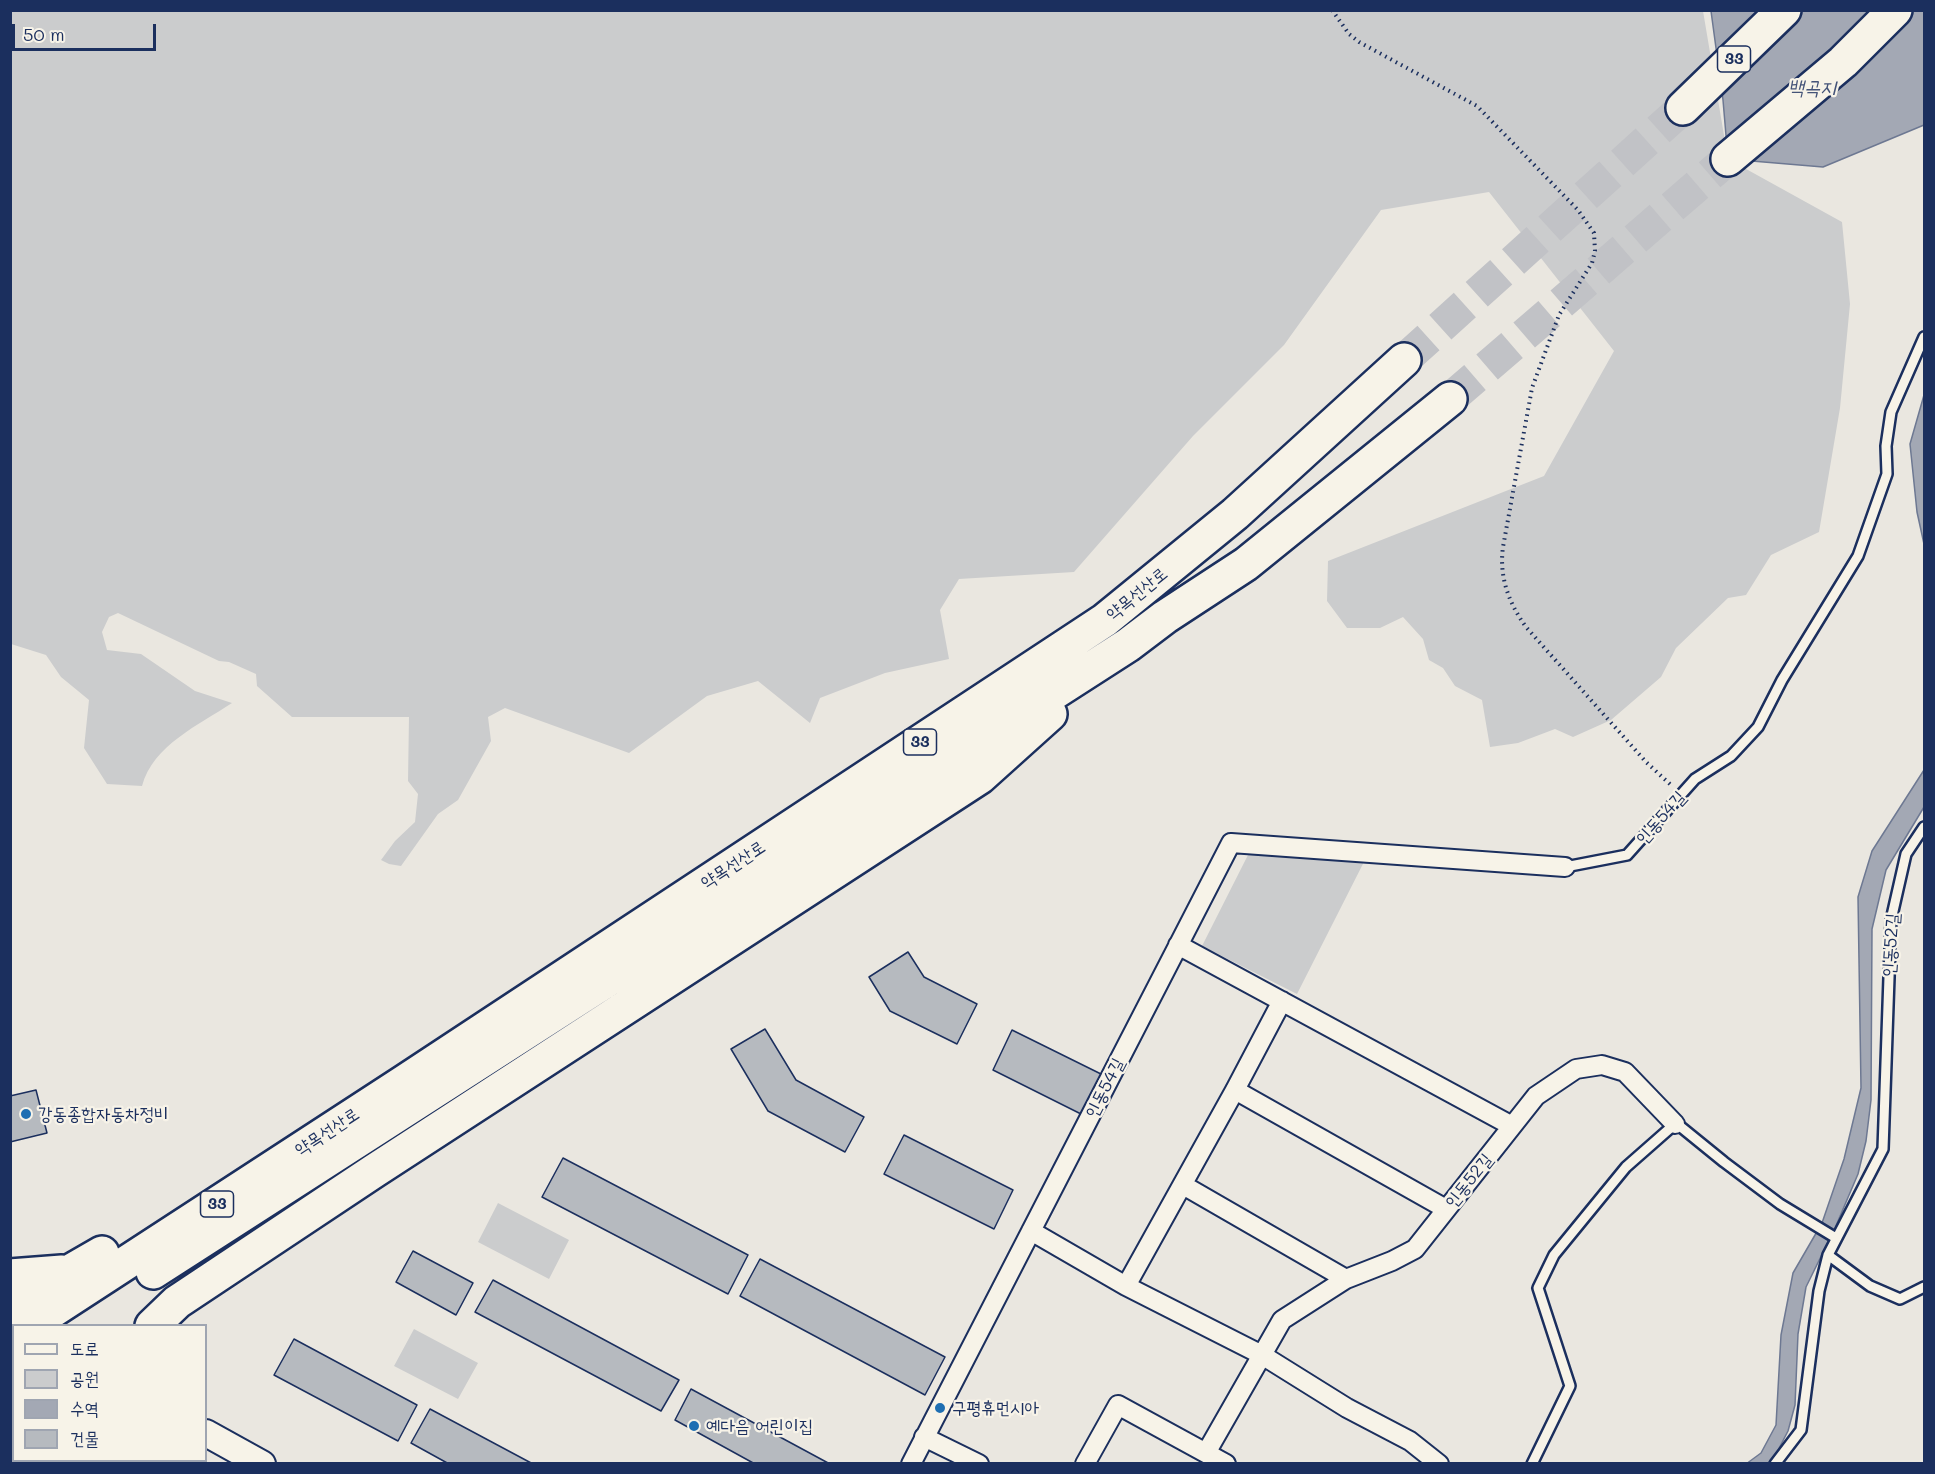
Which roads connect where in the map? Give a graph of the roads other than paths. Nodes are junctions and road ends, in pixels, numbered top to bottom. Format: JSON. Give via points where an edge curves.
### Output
{"nodes":[{"id":1,"x":1784,"y":10,"type":"edge"},
{"id":2,"x":1895,"y":10,"type":"edge"},
{"id":3,"x":1683,"y":108,"type":"tunnel mouth"},
{"id":4,"x":1728,"y":159,"type":"tunnel mouth"},
{"id":5,"x":1924,"y":337,"type":"edge"},
{"id":6,"x":1404,"y":360,"type":"tunnel mouth"},
{"id":7,"x":1450,"y":399,"type":"tunnel mouth"},
{"id":8,"x":1106,"y":620,"type":"junction"},
{"id":9,"x":1128,"y":645,"type":"junction"},
{"id":10,"x":1924,"y":827,"type":"edge"},
{"id":11,"x":1565,"y":867,"type":"joint"},
{"id":12,"x":1178,"y":945,"type":"junction"},
{"id":13,"x":1282,"y":1001,"type":"junction"},
{"id":14,"x":417,"y":1088,"type":"junction"},
{"id":15,"x":1235,"y":1090,"type":"junction"},
{"id":16,"x":1675,"y":1124,"type":"junction"},
{"id":17,"x":1512,"y":1126,"type":"junction"},
{"id":18,"x":1183,"y":1185,"type":"junction"},
{"id":19,"x":1446,"y":1209,"type":"junction"},
{"id":20,"x":1031,"y":1231,"type":"junction"},
{"id":21,"x":1836,"y":1238,"type":"junction"},
{"id":22,"x":1828,"y":1256,"type":"junction"},
{"id":23,"x":70,"y":1272,"type":"junction"},
{"id":24,"x":10,"y":1276,"type":"edge"},
{"id":25,"x":1346,"y":1279,"type":"junction"},
{"id":26,"x":1126,"y":1286,"type":"junction"},
{"id":27,"x":1924,"y":1287,"type":"edge"},
{"id":28,"x":177,"y":1302,"type":"junction"},
{"id":29,"x":10,"y":1306,"type":"edge"},
{"id":30,"x":32,"y":1324,"type":"edge"},
{"id":31,"x":73,"y":1324,"type":"edge"},
{"id":32,"x":139,"y":1324,"type":"edge"},
{"id":33,"x":154,"y":1324,"type":"edge"},
{"id":34,"x":1262,"y":1355,"type":"junction"},
{"id":35,"x":207,"y":1434,"type":"edge"},
{"id":36,"x":924,"y":1437,"type":"junction"},
{"id":37,"x":1206,"y":1453,"type":"junction"},
{"id":38,"x":262,"y":1464,"type":"edge"},
{"id":39,"x":911,"y":1464,"type":"edge"},
{"id":40,"x":979,"y":1464,"type":"edge"},
{"id":41,"x":1085,"y":1464,"type":"edge"},
{"id":42,"x":1226,"y":1464,"type":"edge"},
{"id":43,"x":1439,"y":1464,"type":"edge"},
{"id":44,"x":1532,"y":1464,"type":"edge"},
{"id":45,"x":1775,"y":1464,"type":"edge"}],
"edges":[{"from":1,"to":3,"type":"highway","number":"33"},
{"from":2,"to":4,"type":"highway","via":[[1843,62]]},
{"from":5,"to":11,"type":"lane","name":"인동54길","via":[[1891,412],[1887,474],[1858,556],[1782,680],[1758,727],[1731,756],[1695,779],[1628,855]]},
{"from":6,"to":8,"type":"highway","name":"약목선산로","number":"33","via":[[1235,514]]},
{"from":7,"to":9,"type":"highway","name":"약목선산로","number":"33","via":[[1246,564]]},
{"from":8,"to":14,"type":"highway","name":"약목선산로","number":"33"},
{"from":8,"to":23,"type":"highway","via":[[736,836]]},
{"from":9,"to":14,"type":"highway","name":"약목선산로","number":"33"},
{"from":9,"to":28,"type":"highway","via":[[980,777]]},
{"from":10,"to":21,"type":"lane","name":"인동52길","via":[[1906,854],[1890,920],[1883,1149]]},
{"from":11,"to":12,"type":"street","name":"인동54길","via":[[1231,843]]},
{"from":12,"to":13,"type":"street"},
{"from":12,"to":20,"type":"street","name":"인동54길"},
{"from":13,"to":15,"type":"street"},
{"from":13,"to":17,"type":"street"},
{"from":14,"to":30,"type":"highway","name":"약목선산로","number":"33"},
{"from":14,"to":31,"type":"highway","name":"약목선산로","number":"33"},
{"from":15,"to":18,"type":"street"},
{"from":15,"to":19,"type":"street"},
{"from":16,"to":17,"type":"street","name":"인동52길","via":[[1625,1072],[1602,1065],[1576,1069],[1536,1096]]},
{"from":16,"to":21,"type":"lane","name":"인동52길","via":[[1780,1204]]},
{"from":16,"to":44,"type":"lane","via":[[1626,1167],[1554,1255],[1538,1288],[1570,1386]]},
{"from":17,"to":19,"type":"street","name":"인동52길"},
{"from":18,"to":25,"type":"street"},
{"from":18,"to":26,"type":"street"},
{"from":19,"to":25,"type":"street","name":"인동52길","via":[[1414,1249],[1392,1262]]},
{"from":20,"to":26,"type":"street"},
{"from":20,"to":36,"type":"street","name":"인동54길"},
{"from":21,"to":22,"type":"lane","name":"인동52길"},
{"from":22,"to":27,"type":"lane","via":[[1870,1286],[1900,1299]]},
{"from":22,"to":45,"type":"lane","name":"인동52길","via":[[1819,1292],[1800,1430]]},
{"from":23,"to":24,"type":"highway"},
{"from":23,"to":29,"type":"highway"},
{"from":25,"to":34,"type":"street","name":"인동52길","via":[[1282,1320]]},
{"from":26,"to":34,"type":"street"},
{"from":28,"to":32,"type":"highway"},
{"from":28,"to":33,"type":"highway"},
{"from":34,"to":37,"type":"street"},
{"from":34,"to":43,"type":"street","via":[[1347,1408],[1410,1441]]},
{"from":35,"to":38,"type":"main road"},
{"from":36,"to":39,"type":"street","name":"인동54길"},
{"from":36,"to":40,"type":"street"},
{"from":37,"to":41,"type":"street","via":[[1118,1405]]},
{"from":37,"to":42,"type":"street"}]}
